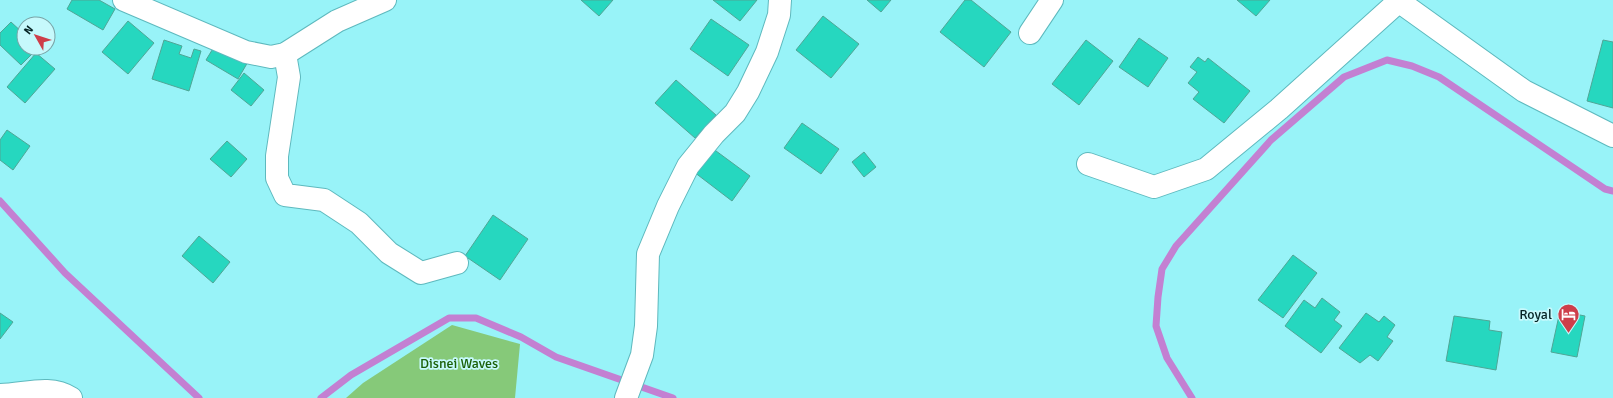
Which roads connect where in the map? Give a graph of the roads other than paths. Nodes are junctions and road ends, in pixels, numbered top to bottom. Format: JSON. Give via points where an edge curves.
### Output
{"nodes":[{"id":1,"x":124,"y":0,"type":"edge"},
{"id":2,"x":385,"y":0,"type":"edge"},
{"id":3,"x":780,"y":0,"type":"edge"},
{"id":4,"x":1052,"y":0,"type":"edge"},
{"id":5,"x":1398,"y":1,"type":"edge"},
{"id":6,"x":1030,"y":33,"type":"dead end"},
{"id":7,"x":285,"y":54,"type":"junction"},
{"id":8,"x":1613,"y":136,"type":"edge"},
{"id":9,"x":1088,"y":164,"type":"dead end"},
{"id":10,"x":457,"y":263,"type":"dead end"},
{"id":11,"x":629,"y":390,"type":"edge"},
{"id":12,"x":0,"y":395,"type":"edge"},
{"id":13,"x":71,"y":398,"type":"edge"}],
"edges":[{"from":1,"to":7,"type":"street","via":[[246,52],[271,57]]},
{"from":2,"to":7,"type":"street","via":[[337,21]]},
{"from":3,"to":11,"type":"street","via":[[779,15],[767,52],[748,92],[735,113],[688,166],[648,254],[646,326],[642,354]]},
{"from":4,"to":6,"type":"street"},
{"from":5,"to":8,"type":"street","via":[[1524,91]]},
{"from":5,"to":9,"type":"street","via":[[1279,109],[1206,169],[1154,187]]},
{"from":7,"to":10,"type":"street","via":[[289,77],[277,156],[277,178],[285,195],[324,200],[359,223],[389,253],[421,273]]},
{"from":12,"to":13,"type":"street","via":[[37,390],[62,392]]}]}
